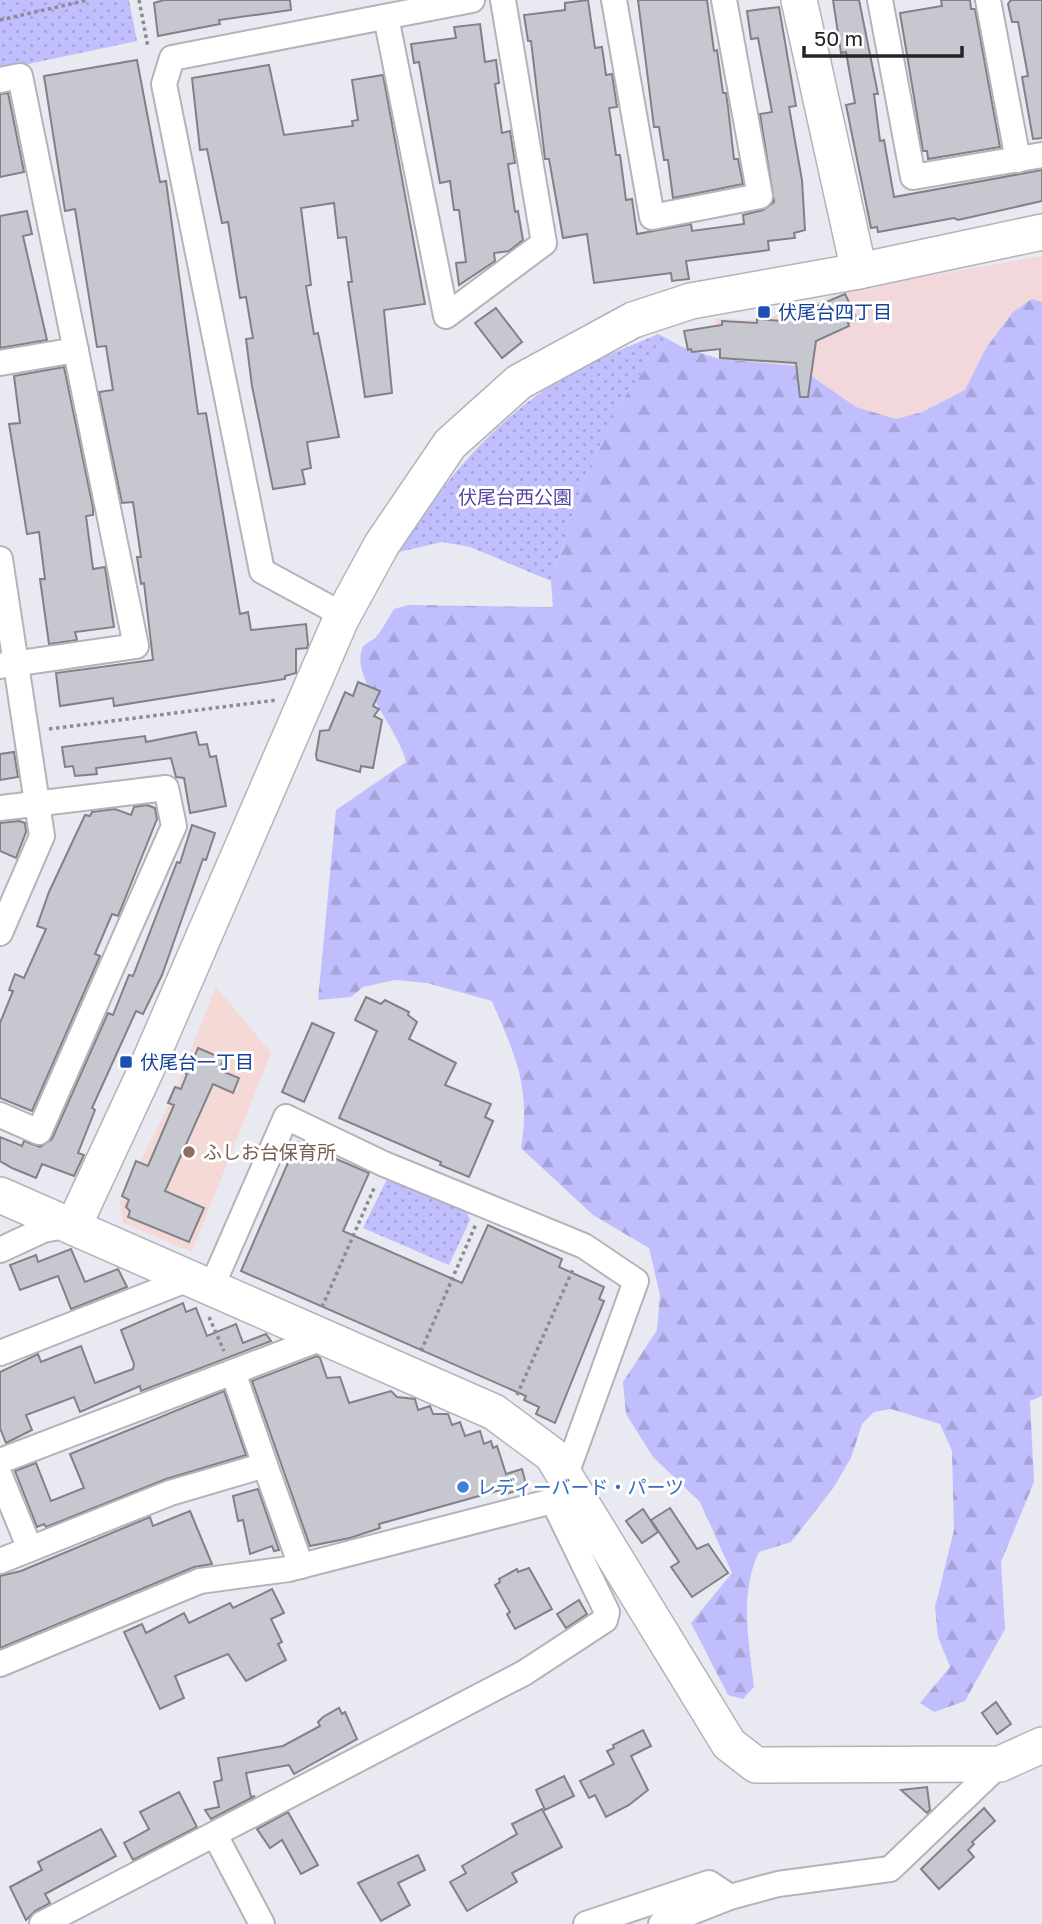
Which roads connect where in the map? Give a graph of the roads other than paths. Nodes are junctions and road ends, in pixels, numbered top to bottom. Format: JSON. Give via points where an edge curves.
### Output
{"nodes":[{"id":1,"x":472,"y":0,"type":"edge"},
{"id":2,"x":503,"y":0,"type":"edge"},
{"id":3,"x":614,"y":0,"type":"edge"},
{"id":4,"x":724,"y":0,"type":"edge"},
{"id":5,"x":799,"y":0,"type":"edge"},
{"id":6,"x":880,"y":0,"type":"edge"},
{"id":7,"x":988,"y":0,"type":"edge"},
{"id":8,"x":386,"y":17,"type":"junction"},
{"id":9,"x":0,"y":80,"type":"edge"},
{"id":10,"x":1030,"y":157,"type":"edge"},
{"id":11,"x":1042,"y":232,"type":"edge"},
{"id":12,"x":859,"y":271,"type":"junction"},
{"id":13,"x":76,"y":350,"type":"junction"},
{"id":14,"x":0,"y":363,"type":"edge"},
{"id":15,"x":0,"y":559,"type":"edge"},
{"id":16,"x":343,"y":615,"type":"junction"},
{"id":17,"x":9,"y":665,"type":"edge"},
{"id":18,"x":38,"y":803,"type":"junction"},
{"id":19,"x":0,"y":808,"type":"edge"},
{"id":20,"x":0,"y":933,"type":"edge"},
{"id":21,"x":0,"y":1115,"type":"edge"},
{"id":22,"x":0,"y":1195,"type":"edge"},
{"id":23,"x":75,"y":1225,"type":"junction"},
{"id":24,"x":0,"y":1250,"type":"edge"},
{"id":25,"x":192,"y":1283,"type":"junction"},
{"id":26,"x":321,"y":1326,"type":"junction"},
{"id":27,"x":0,"y":1353,"type":"edge"},
{"id":28,"x":233,"y":1372,"type":"junction"},
{"id":29,"x":0,"y":1461,"type":"edge"},
{"id":30,"x":265,"y":1465,"type":"junction"},
{"id":31,"x":0,"y":1476,"type":"edge"},
{"id":32,"x":565,"y":1491,"type":"junction"},
{"id":33,"x":30,"y":1549,"type":"junction"},
{"id":34,"x":0,"y":1561,"type":"edge"},
{"id":35,"x":301,"y":1566,"type":"junction"},
{"id":36,"x":0,"y":1664,"type":"edge"},
{"id":37,"x":1042,"y":1745,"type":"edge"},
{"id":38,"x":1000,"y":1765,"type":"junction"},
{"id":39,"x":215,"y":1835,"type":"junction"},
{"id":40,"x":730,"y":1897,"type":"junction"},
{"id":41,"x":42,"y":1924,"type":"edge"},
{"id":42,"x":262,"y":1924,"type":"edge"},
{"id":43,"x":586,"y":1924,"type":"edge"},
{"id":44,"x":661,"y":1924,"type":"edge"}],
"edges":[{"from":1,"to":8,"type":"street"},
{"from":2,"to":8,"type":"street","via":[[544,243],[446,316]]},
{"from":3,"to":4,"type":"street","via":[[652,217],[760,196]]},
{"from":5,"to":12,"type":"street"},
{"from":6,"to":10,"type":"street","via":[[913,177]]},
{"from":7,"to":10,"type":"street"},
{"from":8,"to":16,"type":"street","via":[[172,58],[164,84],[262,571]]},
{"from":9,"to":13,"type":"street","via":[[20,76]]},
{"from":11,"to":12,"type":"street"},
{"from":12,"to":16,"type":"street","via":[[691,301],[633,320],[519,382],[450,444],[382,544]]},
{"from":13,"to":14,"type":"street"},
{"from":13,"to":17,"type":"street","via":[[136,646]]},
{"from":15,"to":17,"type":"street"},
{"from":16,"to":23,"type":"street"},
{"from":17,"to":18,"type":"street","via":[[28,732]]},
{"from":18,"to":19,"type":"street"},
{"from":18,"to":20,"type":"street","via":[[42,836]]},
{"from":18,"to":21,"type":"street","via":[[166,788],[174,826],[39,1132]]},
{"from":22,"to":23,"type":"street"},
{"from":23,"to":24,"type":"street","via":[[43,1230]]},
{"from":23,"to":25,"type":"street"},
{"from":25,"to":26,"type":"street"},
{"from":25,"to":27,"type":"street"},
{"from":25,"to":32,"type":"street","via":[[286,1117],[384,1164],[583,1246],[636,1281]]},
{"from":26,"to":28,"type":"street"},
{"from":26,"to":32,"type":"street","via":[[494,1412],[552,1455]]},
{"from":28,"to":29,"type":"street"},
{"from":28,"to":30,"type":"street"},
{"from":30,"to":33,"type":"street","via":[[170,1493]]},
{"from":30,"to":35,"type":"street"},
{"from":31,"to":33,"type":"street"},
{"from":32,"to":35,"type":"street"},
{"from":32,"to":38,"type":"street","via":[[729,1744],[756,1765]]},
{"from":32,"to":39,"type":"street","via":[[607,1612],[605,1620],[524,1673]]},
{"from":33,"to":34,"type":"street"},
{"from":35,"to":36,"type":"street","via":[[200,1581]]},
{"from":37,"to":38,"type":"street"},
{"from":38,"to":40,"type":"street","via":[[890,1869],[778,1884]]},
{"from":39,"to":41,"type":"street"},
{"from":39,"to":42,"type":"street"},
{"from":40,"to":43,"type":"street","via":[[709,1883]]},
{"from":40,"to":44,"type":"street"}]}
